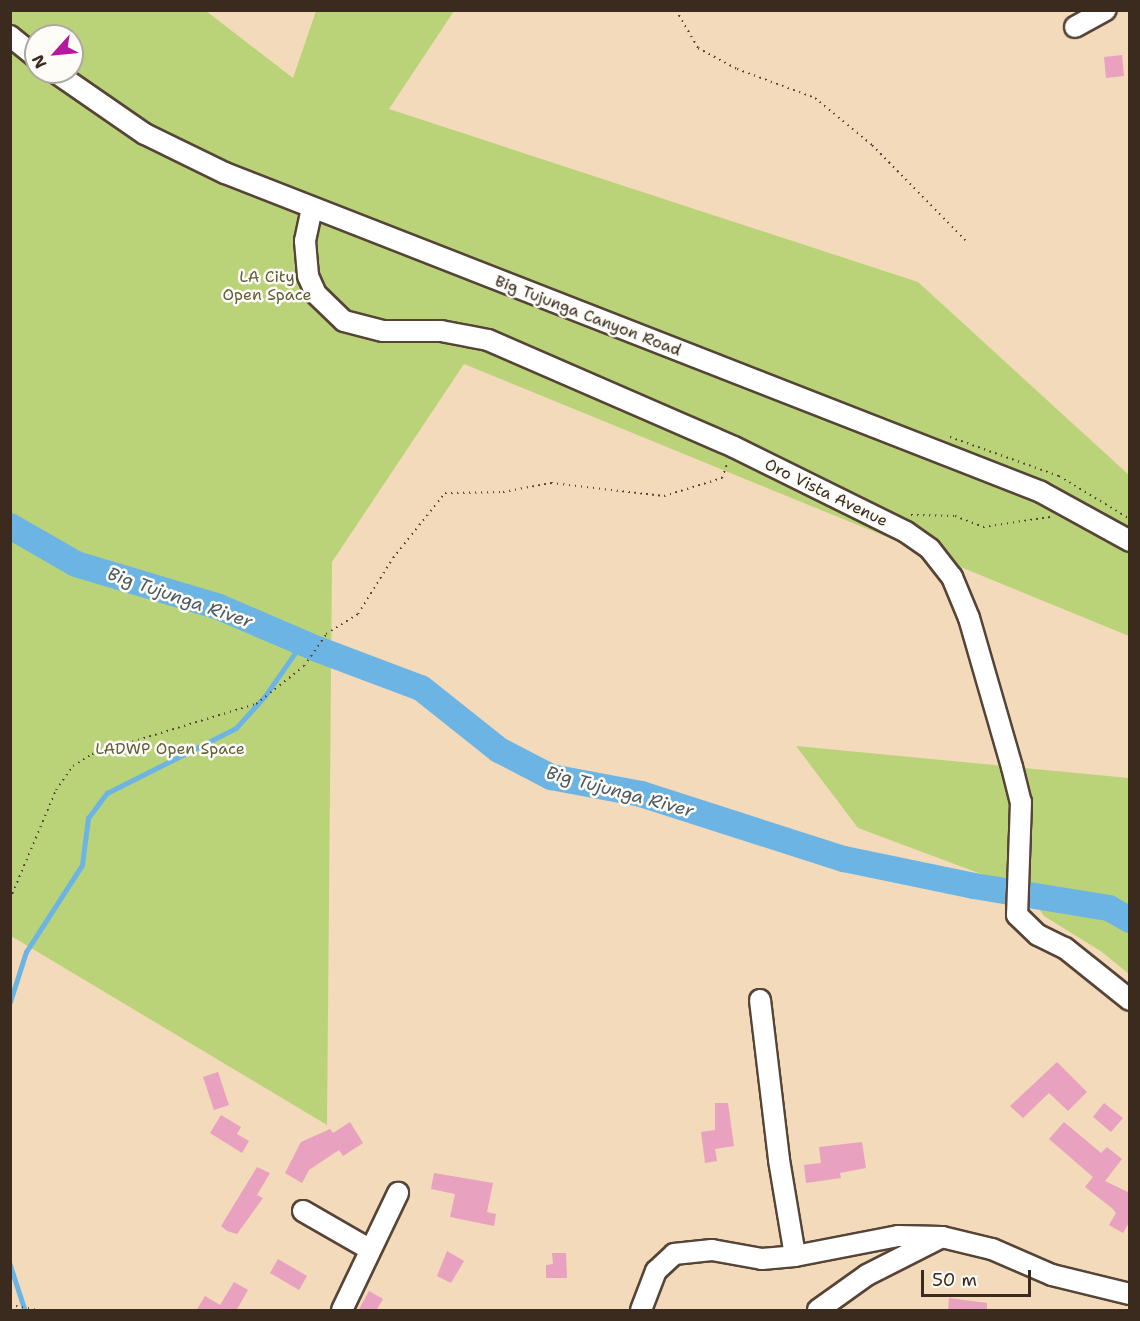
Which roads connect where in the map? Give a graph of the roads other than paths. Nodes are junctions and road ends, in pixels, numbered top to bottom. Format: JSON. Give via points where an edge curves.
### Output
{"nodes":[{"id":1,"x":1106,"y":10,"type":"edge"},
{"id":2,"x":1075,"y":27,"type":"dead end"},
{"id":3,"x":10,"y":36,"type":"edge"},
{"id":4,"x":24,"y":47,"type":"edge"},
{"id":5,"x":72,"y":84,"type":"edge"},
{"id":6,"x":312,"y":208,"type":"junction"},
{"id":7,"x":1130,"y":542,"type":"edge"},
{"id":8,"x":760,"y":1000,"type":"dead end"},
{"id":9,"x":1130,"y":1000,"type":"edge"},
{"id":10,"x":398,"y":1193,"type":"dead end"},
{"id":11,"x":303,"y":1211,"type":"dead end"},
{"id":12,"x":942,"y":1237,"type":"junction"},
{"id":13,"x":369,"y":1249,"type":"junction"},
{"id":14,"x":795,"y":1256,"type":"junction"},
{"id":15,"x":1130,"y":1294,"type":"edge"},
{"id":16,"x":342,"y":1311,"type":"edge"},
{"id":17,"x":640,"y":1311,"type":"edge"},
{"id":18,"x":818,"y":1311,"type":"edge"}],
"edges":[{"from":1,"to":2,"type":"street"},
{"from":3,"to":4,"type":"street"},
{"from":5,"to":6,"type":"street","name":"Big Tujunga Canyon Road","via":[[145,134]]},
{"from":6,"to":7,"type":"street","name":"Big Tujunga Canyon Road","via":[[1041,492]]},
{"from":6,"to":9,"type":"street","name":"Oro Vista Avenue","via":[[305,241],[308,276],[316,294],[344,321],[383,331],[441,331],[488,340],[734,447],[919,539],[943,562],[969,618],[1021,802],[1017,915],[1038,935],[1073,954]]},
{"from":8,"to":14,"type":"street","via":[[777,1149]]},
{"from":10,"to":13,"type":"street"},
{"from":11,"to":13,"type":"street"},
{"from":12,"to":14,"type":"street","via":[[898,1236]]},
{"from":12,"to":15,"type":"street","via":[[992,1249],[1052,1275]]},
{"from":12,"to":18,"type":"street","via":[[867,1275]]},
{"from":13,"to":16,"type":"street"},
{"from":14,"to":17,"type":"street","via":[[762,1259],[712,1250],[674,1254],[656,1271]]}]}
